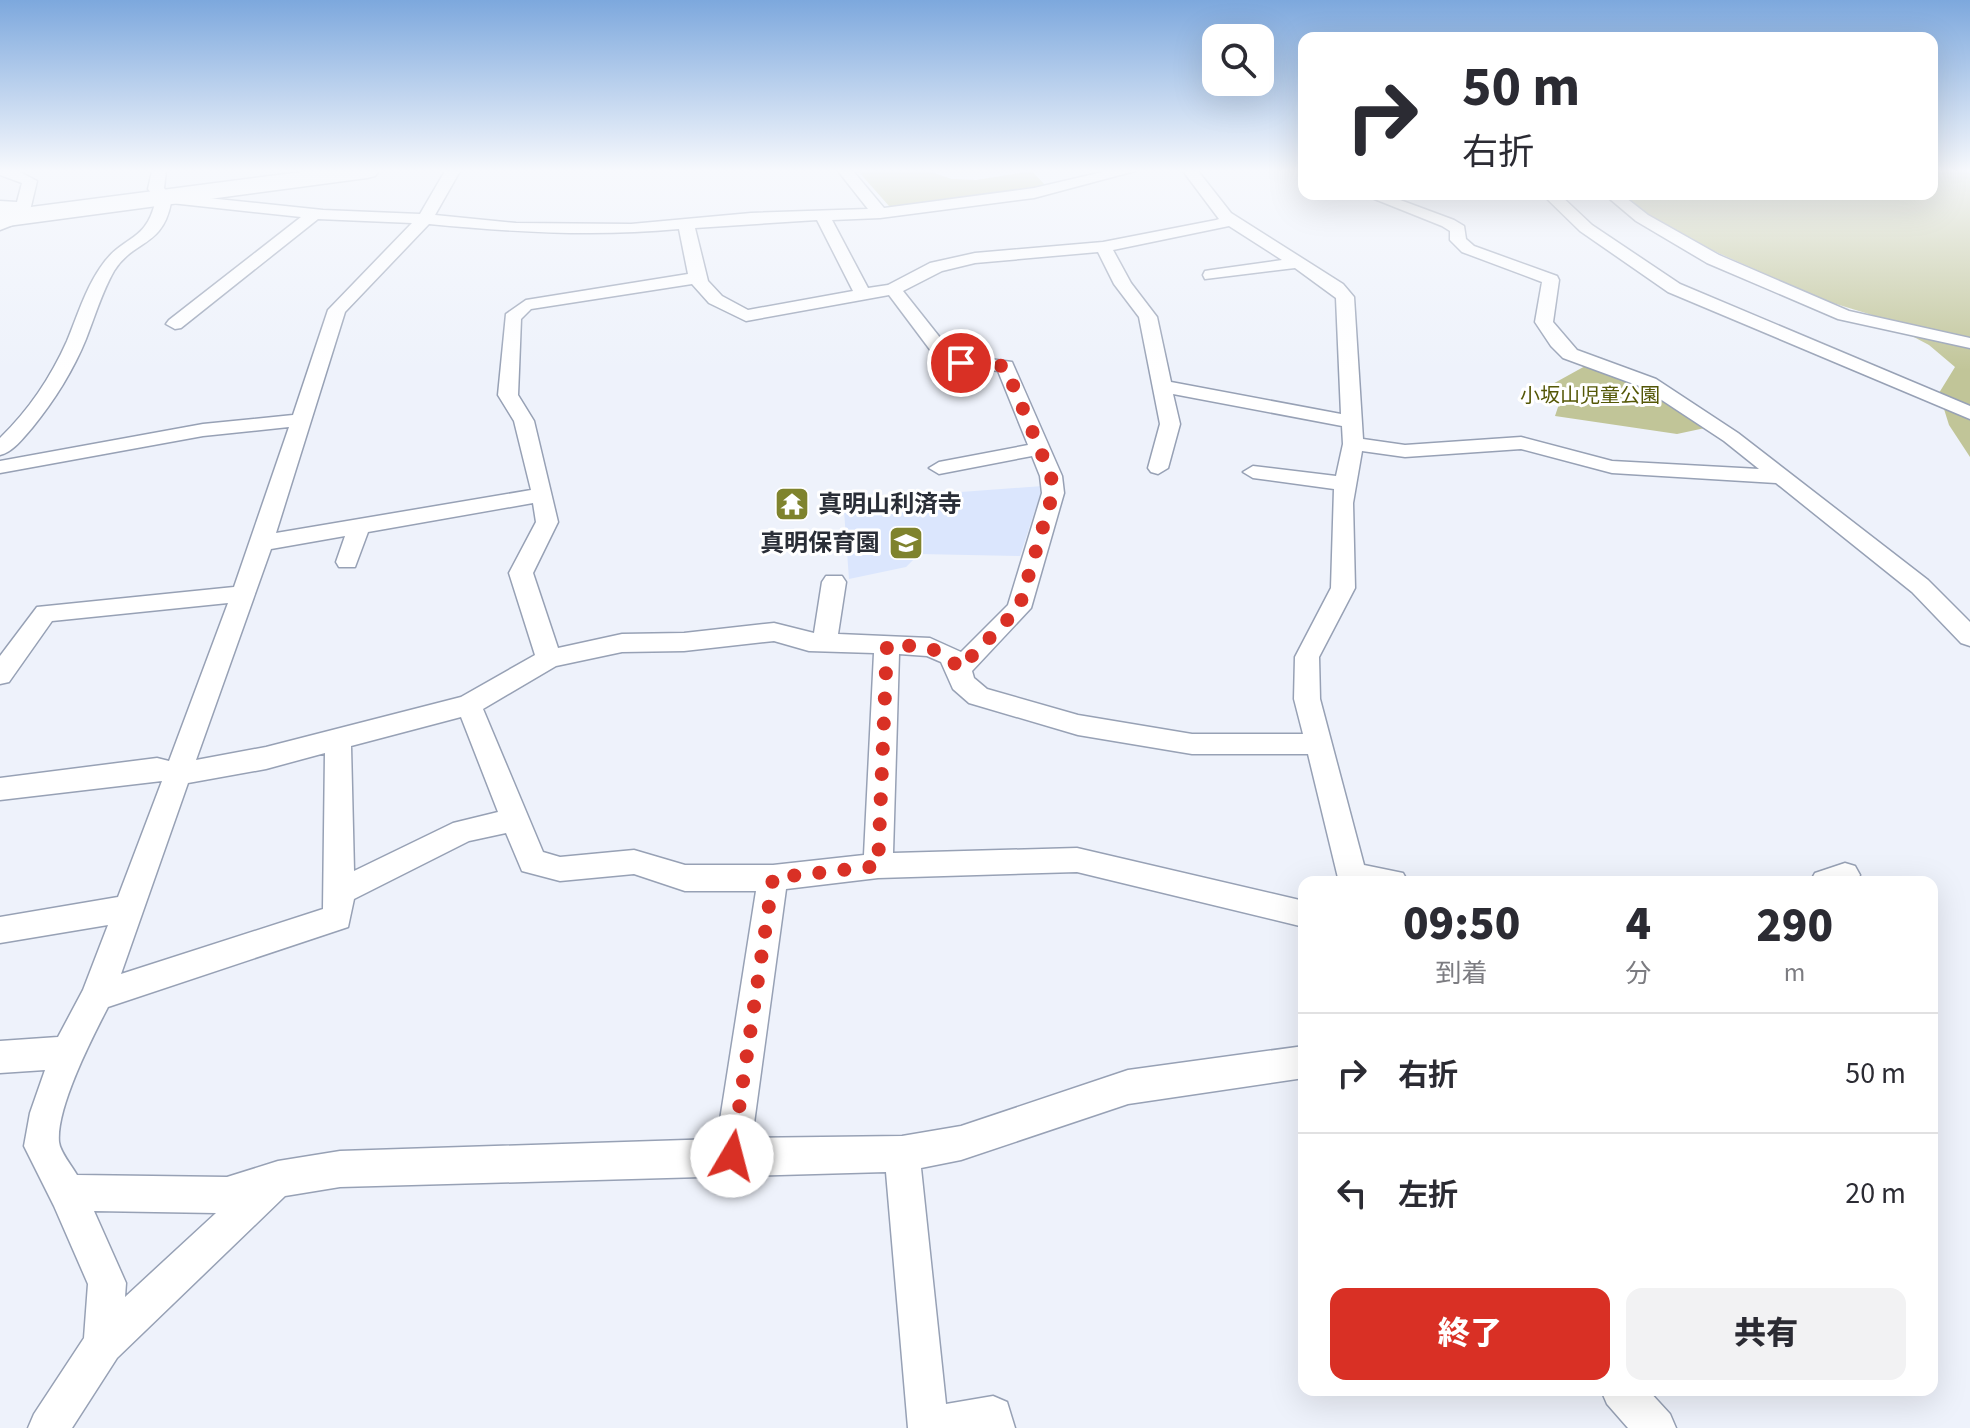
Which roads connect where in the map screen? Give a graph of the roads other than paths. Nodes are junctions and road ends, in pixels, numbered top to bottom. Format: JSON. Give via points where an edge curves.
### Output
{"nodes":[{"id":1,"x":146,"y":238,"type":"edge"},
{"id":2,"x":285,"y":238,"type":"edge"},
{"id":3,"x":407,"y":238,"type":"edge"},
{"id":4,"x":688,"y":238,"type":"edge"},
{"id":5,"x":834,"y":238,"type":"edge"},
{"id":6,"x":1151,"y":238,"type":"edge"},
{"id":7,"x":1259,"y":238,"type":"edge"},
{"id":8,"x":1458,"y":238,"type":"edge"},
{"id":9,"x":1600,"y":238,"type":"edge"},
{"id":10,"x":1676,"y":238,"type":"edge"},
{"id":11,"x":1103,"y":247,"type":"junction"},
{"id":12,"x":1298,"y":263,"type":"junction"},
{"id":13,"x":1211,"y":275,"type":"dead end"},
{"id":14,"x":695,"y":278,"type":"junction"},
{"id":15,"x":893,"y":289,"type":"junction"},
{"id":16,"x":863,"y":294,"type":"junction"},
{"id":17,"x":175,"y":324,"type":"dead end"},
{"id":18,"x":1970,"y":343,"type":"edge"},
{"id":19,"x":1163,"y":386,"type":"junction"},
{"id":20,"x":1970,"y":413,"type":"edge"},
{"id":21,"x":304,"y":420,"type":"junction"},
{"id":22,"x":1353,"y":433,"type":"junction"},
{"id":23,"x":2,"y":445,"type":"edge"},
{"id":24,"x":1037,"y":449,"type":"junction"},
{"id":25,"x":0,"y":467,"type":"edge"},
{"id":26,"x":939,"y":468,"type":"dead end"},
{"id":27,"x":1158,"y":468,"type":"dead end"},
{"id":28,"x":1253,"y":472,"type":"dead end"},
{"id":29,"x":1781,"y":477,"type":"junction"},
{"id":30,"x":1345,"y":484,"type":"junction"},
{"id":31,"x":543,"y":495,"type":"junction"},
{"id":32,"x":359,"y":527,"type":"junction"},
{"id":33,"x":262,"y":543,"type":"junction"},
{"id":34,"x":347,"y":562,"type":"dead end"},
{"id":35,"x":834,"y":582,"type":"dead end"},
{"id":36,"x":243,"y":594,"type":"junction"},
{"id":37,"x":1970,"y":637,"type":"edge"},
{"id":38,"x":825,"y":643,"type":"junction"},
{"id":39,"x":887,"y":645,"type":"junction"},
{"id":40,"x":549,"y":659,"type":"junction"},
{"id":41,"x":959,"y":669,"type":"junction"},
{"id":42,"x":0,"y":675,"type":"edge"},
{"id":43,"x":469,"y":705,"type":"junction"},
{"id":44,"x":338,"y":742,"type":"junction"},
{"id":45,"x":1317,"y":744,"type":"junction"},
{"id":46,"x":178,"y":774,"type":"junction"},
{"id":47,"x":0,"y":789,"type":"edge"},
{"id":48,"x":513,"y":820,"type":"junction"},
{"id":49,"x":878,"y":866,"type":"junction"},
{"id":50,"x":1352,"y":876,"type":"edge"},
{"id":51,"x":773,"y":878,"type":"junction"},
{"id":52,"x":340,"y":892,"type":"junction"},
{"id":53,"x":128,"y":908,"type":"junction"},
{"id":54,"x":1298,"y":913,"type":"edge"},
{"id":55,"x":0,"y":930,"type":"edge"},
{"id":56,"x":97,"y":996,"type":"junction"},
{"id":57,"x":68,"y":1052,"type":"junction"},
{"id":58,"x":0,"y":1057,"type":"edge"},
{"id":59,"x":1298,"y":1063,"type":"edge"},
{"id":60,"x":902,"y":1154,"type":"junction"},
{"id":61,"x":732,"y":1156,"type":"junction"},
{"id":62,"x":278,"y":1179,"type":"junction"},
{"id":63,"x":67,"y":1193,"type":"junction"},
{"id":64,"x":103,"y":1344,"type":"junction"},
{"id":65,"x":1627,"y":1396,"type":"edge"},
{"id":66,"x":48,"y":1428,"type":"edge"},
{"id":67,"x":995,"y":1428,"type":"edge"},
{"id":68,"x":1656,"y":1428,"type":"edge"}],
"edges":[{"from":1,"to":23,"type":"street","via":[[114,260],[46,395]]},
{"from":2,"to":17,"type":"street"},
{"from":3,"to":21,"type":"street","via":[[337,310]]},
{"from":4,"to":14,"type":"street"},
{"from":5,"to":16,"type":"street"},
{"from":6,"to":11,"type":"street"},
{"from":7,"to":12,"type":"street"},
{"from":8,"to":29,"type":"street","via":[[1468,249],[1551,280],[1544,322],[1570,354],[1649,383]]},
{"from":9,"to":20,"type":"street","via":[[1674,288]]},
{"from":10,"to":18,"type":"street","via":[[1844,315]]},
{"from":11,"to":15,"type":"street","via":[[975,258],[936,267]]},
{"from":11,"to":19,"type":"street","via":[[1148,317]]},
{"from":12,"to":13,"type":"street"},
{"from":12,"to":22,"type":"street","via":[[1345,297]]},
{"from":14,"to":16,"type":"street","via":[[706,293],[746,316]]},
{"from":14,"to":31,"type":"street","via":[[526,305],[512,318],[508,395],[524,421]]},
{"from":15,"to":16,"type":"street"},
{"from":15,"to":24,"type":"street","via":[[947,359],[1005,366]]},
{"from":19,"to":22,"type":"street"},
{"from":19,"to":27,"type":"street","via":[[1170,424]]},
{"from":21,"to":25,"type":"street","via":[[203,430]]},
{"from":21,"to":33,"type":"street"},
{"from":22,"to":29,"type":"street","via":[[1405,451],[1521,443],[1612,467]]},
{"from":22,"to":30,"type":"street"},
{"from":24,"to":26,"type":"street"},
{"from":24,"to":41,"type":"street","via":[[1053,493],[1019,608]]},
{"from":28,"to":30,"type":"street"},
{"from":29,"to":37,"type":"street","via":[[1920,586]]},
{"from":30,"to":45,"type":"street","via":[[1343,588],[1307,657],[1307,699]]},
{"from":31,"to":32,"type":"street"},
{"from":31,"to":40,"type":"street","via":[[547,522],[521,573]]},
{"from":32,"to":33,"type":"street"},
{"from":32,"to":34,"type":"street"},
{"from":33,"to":36,"type":"street"},
{"from":35,"to":38,"type":"street"},
{"from":36,"to":42,"type":"street","via":[[45,613]]},
{"from":36,"to":46,"type":"street"},
{"from":38,"to":39,"type":"street"},
{"from":38,"to":40,"type":"street","via":[[774,632],[622,643]]},
{"from":39,"to":41,"type":"street","via":[[930,647],[950,656]]},
{"from":39,"to":49,"type":"street"},
{"from":40,"to":43,"type":"street"},
{"from":41,"to":45,"type":"street","via":[[962,682],[978,696],[1078,725],[1192,744]]},
{"from":43,"to":44,"type":"street"},
{"from":43,"to":48,"type":"street"},
{"from":44,"to":46,"type":"street"},
{"from":44,"to":52,"type":"street"},
{"from":45,"to":50,"type":"street"},
{"from":46,"to":47,"type":"street","via":[[157,769]]},
{"from":46,"to":53,"type":"street"},
{"from":48,"to":51,"type":"street","via":[[532,862],[560,869],[634,862],[685,878]]},
{"from":48,"to":52,"type":"street","via":[[463,831]]},
{"from":49,"to":51,"type":"street"},
{"from":49,"to":54,"type":"street","via":[[1077,860]]},
{"from":51,"to":61,"type":"street"},
{"from":52,"to":56,"type":"street","via":[[337,918]]},
{"from":53,"to":55,"type":"street"},
{"from":53,"to":56,"type":"street"},
{"from":56,"to":57,"type":"street"},
{"from":57,"to":58,"type":"street"},
{"from":57,"to":63,"type":"street","via":[[41,1146]]},
{"from":59,"to":60,"type":"street","via":[[1128,1087],[961,1143]]},
{"from":60,"to":61,"type":"street"},
{"from":60,"to":67,"type":"street","via":[[928,1427],[993,1416]]},
{"from":61,"to":62,"type":"street","via":[[340,1169]]},
{"from":62,"to":63,"type":"street","via":[[227,1195]]},
{"from":62,"to":64,"type":"street"},
{"from":63,"to":64,"type":"street","via":[[107,1283]]},
{"from":64,"to":66,"type":"street"},
{"from":65,"to":68,"type":"street"}]}
